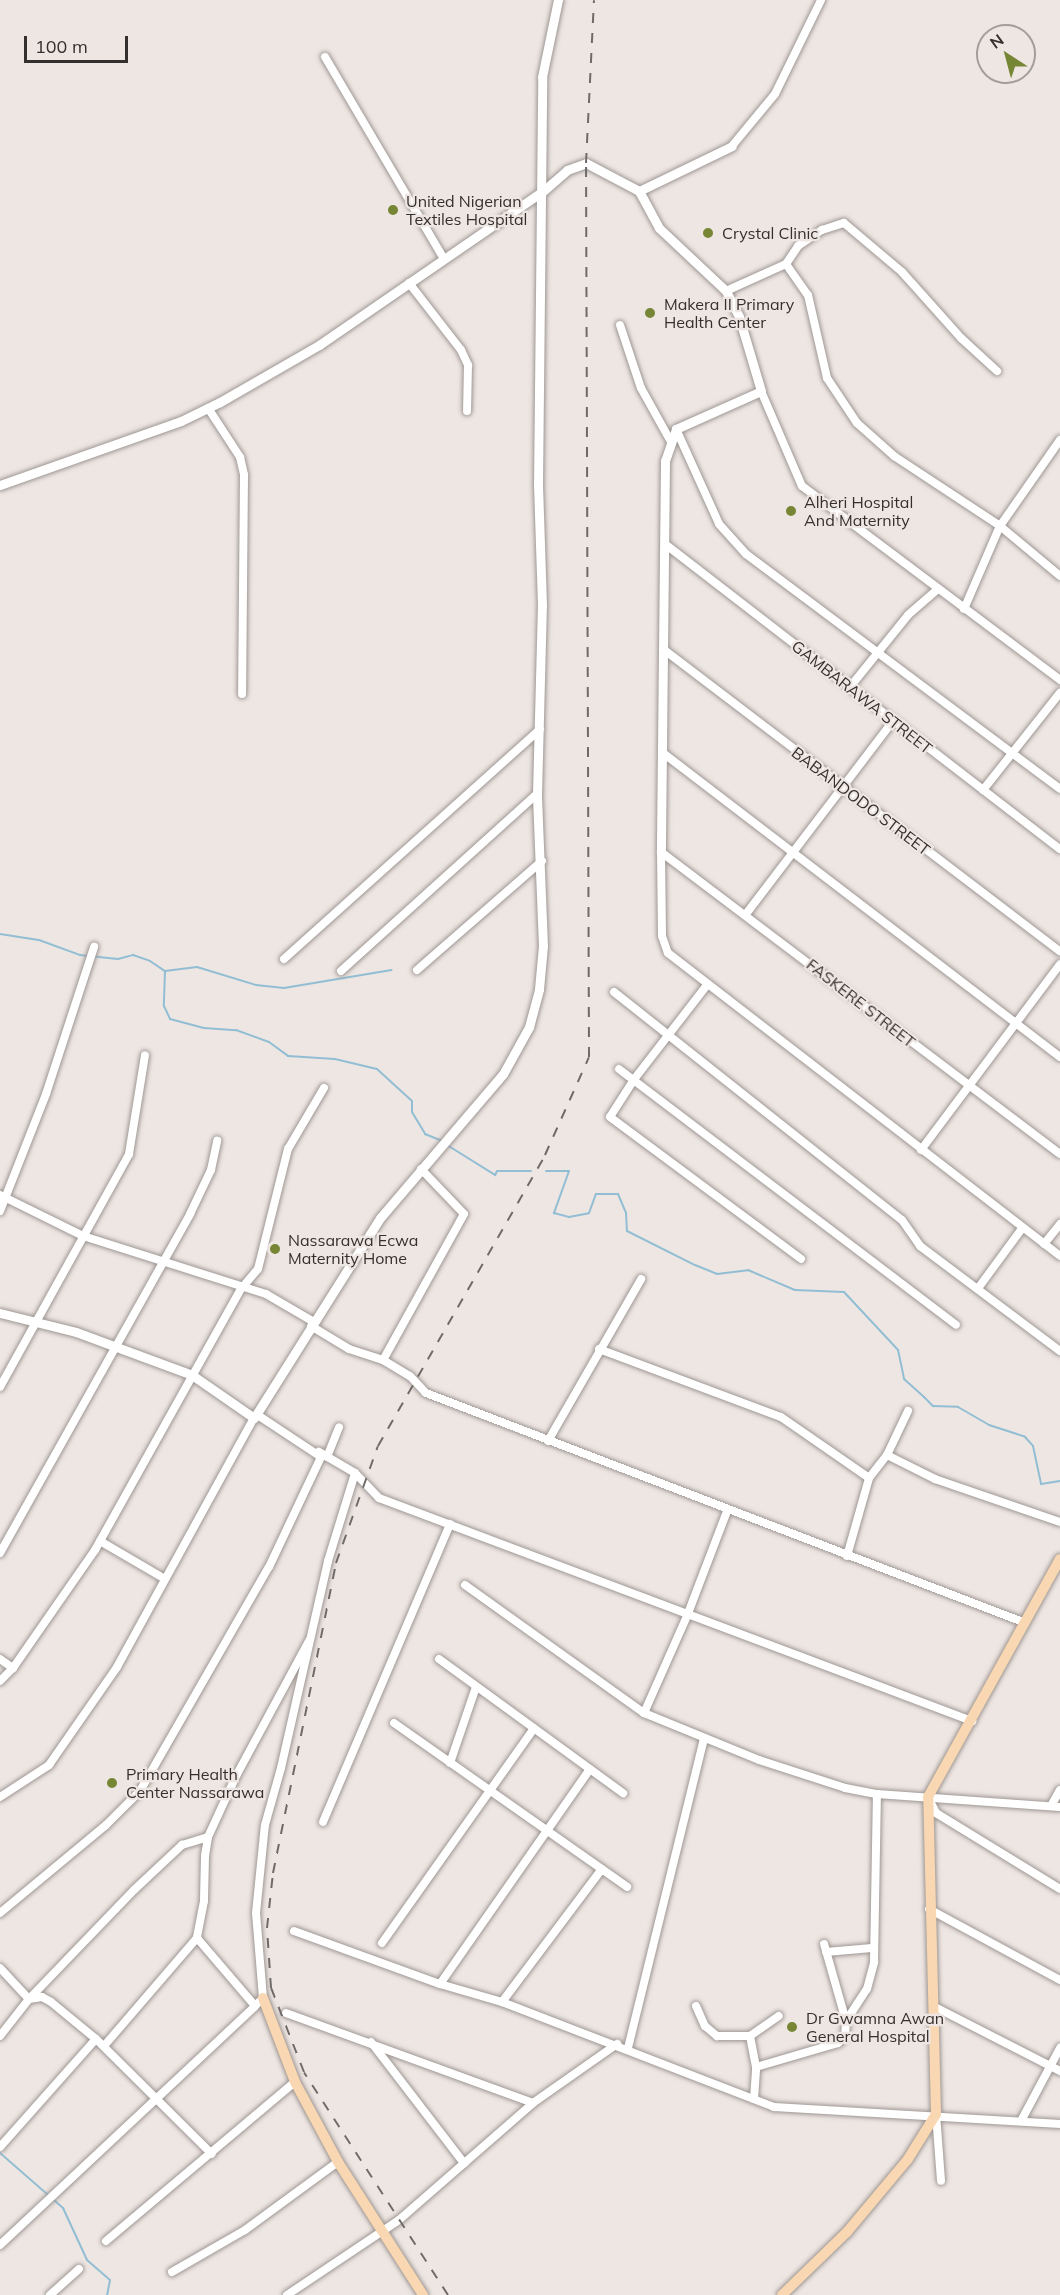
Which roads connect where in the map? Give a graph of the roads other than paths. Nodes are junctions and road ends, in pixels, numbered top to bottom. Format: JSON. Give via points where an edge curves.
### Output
{"nodes":[{"id":1,"x":558,"y":0,"type":"edge"},
{"id":2,"x":821,"y":0,"type":"edge"},
{"id":3,"x":325,"y":57,"type":"dead end"},
{"id":4,"x":732,"y":146,"type":"joint"},
{"id":5,"x":639,"y":191,"type":"junction"},
{"id":6,"x":542,"y":192,"type":"junction"},
{"id":7,"x":444,"y":259,"type":"junction"},
{"id":8,"x":786,"y":264,"type":"junction"},
{"id":9,"x":409,"y":283,"type":"junction"},
{"id":10,"x":726,"y":291,"type":"junction"},
{"id":11,"x":620,"y":325,"type":"dead end"},
{"id":12,"x":997,"y":371,"type":"dead end"},
{"id":13,"x":761,"y":391,"type":"junction"},
{"id":14,"x":208,"y":408,"type":"junction"},
{"id":15,"x":467,"y":411,"type":"dead end"},
{"id":16,"x":676,"y":429,"type":"junction"},
{"id":17,"x":670,"y":440,"type":"junction"},
{"id":18,"x":1060,"y":440,"type":"edge"},
{"id":19,"x":0,"y":485,"type":"edge"},
{"id":20,"x":1000,"y":526,"type":"junction"},
{"id":21,"x":664,"y":544,"type":"junction"},
{"id":22,"x":1060,"y":576,"type":"edge"},
{"id":23,"x":938,"y":589,"type":"junction"},
{"id":24,"x":964,"y":609,"type":"junction"},
{"id":25,"x":663,"y":650,"type":"junction"},
{"id":26,"x":878,"y":651,"type":"junction"},
{"id":27,"x":1060,"y":680,"type":"edge"},
{"id":28,"x":850,"y":687,"type":"junction"},
{"id":29,"x":1060,"y":693,"type":"edge"},
{"id":30,"x":242,"y":694,"type":"dead end"},
{"id":31,"x":893,"y":721,"type":"junction"},
{"id":32,"x":540,"y":729,"type":"junction"},
{"id":33,"x":1014,"y":752,"type":"junction"},
{"id":34,"x":663,"y":753,"type":"junction"},
{"id":35,"x":844,"y":789,"type":"junction"},
{"id":36,"x":1060,"y":789,"type":"edge"},
{"id":37,"x":983,"y":790,"type":"junction"},
{"id":38,"x":537,"y":794,"type":"junction"},
{"id":39,"x":1060,"y":849,"type":"edge"},
{"id":40,"x":662,"y":852,"type":"junction"},
{"id":41,"x":793,"y":853,"type":"junction"},
{"id":42,"x":542,"y":861,"type":"junction"},
{"id":43,"x":746,"y":914,"type":"junction"},
{"id":44,"x":94,"y":947,"type":"dead end"},
{"id":45,"x":1060,"y":951,"type":"edge"},
{"id":46,"x":285,"y":959,"type":"dead end"},
{"id":47,"x":1060,"y":964,"type":"edge"},
{"id":48,"x":417,"y":970,"type":"dead end"},
{"id":49,"x":341,"y":971,"type":"dead end"},
{"id":50,"x":707,"y":985,"type":"junction"},
{"id":51,"x":614,"y":992,"type":"dead end"},
{"id":52,"x":1015,"y":1022,"type":"junction"},
{"id":53,"x":670,"y":1035,"type":"junction"},
{"id":54,"x":145,"y":1054,"type":"dead end"},
{"id":55,"x":1060,"y":1057,"type":"edge"},
{"id":56,"x":620,"y":1069,"type":"dead end"},
{"id":57,"x":635,"y":1078,"type":"junction"},
{"id":58,"x":968,"y":1086,"type":"junction"},
{"id":59,"x":324,"y":1088,"type":"dead end"},
{"id":60,"x":217,"y":1141,"type":"dead end"},
{"id":61,"x":921,"y":1150,"type":"junction"},
{"id":62,"x":1060,"y":1154,"type":"edge"},
{"id":63,"x":421,"y":1169,"type":"junction"},
{"id":64,"x":3,"y":1196,"type":"edge"},
{"id":65,"x":0,"y":1211,"type":"edge"},
{"id":66,"x":1060,"y":1224,"type":"edge"},
{"id":67,"x":1023,"y":1227,"type":"junction"},
{"id":68,"x":83,"y":1236,"type":"junction"},
{"id":69,"x":1044,"y":1244,"type":"junction"},
{"id":70,"x":1060,"y":1256,"type":"edge"},
{"id":71,"x":801,"y":1259,"type":"dead end"},
{"id":72,"x":163,"y":1262,"type":"junction"},
{"id":73,"x":640,"y":1279,"type":"dead end"},
{"id":74,"x":979,"y":1287,"type":"junction"},
{"id":75,"x":241,"y":1288,"type":"junction"},
{"id":76,"x":0,"y":1313,"type":"edge"},
{"id":77,"x":36,"y":1322,"type":"junction"},
{"id":78,"x":313,"y":1324,"type":"junction"},
{"id":79,"x":956,"y":1325,"type":"dead end"},
{"id":80,"x":118,"y":1346,"type":"junction"},
{"id":81,"x":599,"y":1349,"type":"junction"},
{"id":82,"x":1060,"y":1351,"type":"edge"},
{"id":83,"x":383,"y":1360,"type":"junction"},
{"id":84,"x":192,"y":1375,"type":"junction"},
{"id":85,"x":0,"y":1387,"type":"edge"},
{"id":86,"x":908,"y":1411,"type":"dead end"},
{"id":87,"x":257,"y":1417,"type":"junction"},
{"id":88,"x":339,"y":1427,"type":"dead end"},
{"id":89,"x":548,"y":1442,"type":"junction"},
{"id":90,"x":319,"y":1452,"type":"junction"},
{"id":91,"x":887,"y":1455,"type":"junction"},
{"id":92,"x":327,"y":1457,"type":"junction"},
{"id":93,"x":355,"y":1473,"type":"junction"},
{"id":94,"x":869,"y":1478,"type":"junction"},
{"id":95,"x":726,"y":1510,"type":"junction"},
{"id":96,"x":1060,"y":1522,"type":"edge"},
{"id":97,"x":450,"y":1524,"type":"junction"},
{"id":98,"x":100,"y":1541,"type":"junction"},
{"id":99,"x":0,"y":1553,"type":"edge"},
{"id":100,"x":848,"y":1556,"type":"junction"},
{"id":101,"x":1060,"y":1559,"type":"edge"},
{"id":102,"x":165,"y":1579,"type":"junction"},
{"id":103,"x":465,"y":1584,"type":"dead end"},
{"id":104,"x":687,"y":1616,"type":"junction"},
{"id":105,"x":1023,"y":1622,"type":"junction"},
{"id":106,"x":309,"y":1641,"type":"junction"},
{"id":107,"x":0,"y":1659,"type":"edge"},
{"id":108,"x":439,"y":1659,"type":"dead end"},
{"id":109,"x":13,"y":1668,"type":"junction"},
{"id":110,"x":0,"y":1681,"type":"edge"},
{"id":111,"x":476,"y":1687,"type":"junction"},
{"id":112,"x":644,"y":1713,"type":"junction"},
{"id":113,"x":972,"y":1721,"type":"junction"},
{"id":114,"x":394,"y":1723,"type":"dead end"},
{"id":115,"x":534,"y":1728,"type":"junction"},
{"id":116,"x":704,"y":1739,"type":"junction"},
{"id":117,"x":450,"y":1763,"type":"junction"},
{"id":118,"x":590,"y":1769,"type":"junction"},
{"id":119,"x":1060,"y":1790,"type":"edge"},
{"id":120,"x":490,"y":1791,"type":"junction"},
{"id":121,"x":623,"y":1793,"type":"dead end"},
{"id":122,"x":877,"y":1794,"type":"junction"},
{"id":123,"x":0,"y":1797,"type":"edge"},
{"id":124,"x":928,"y":1797,"type":"junction"},
{"id":125,"x":1056,"y":1807,"type":"edge"},
{"id":126,"x":323,"y":1822,"type":"dead end"},
{"id":127,"x":547,"y":1832,"type":"junction"},
{"id":128,"x":208,"y":1837,"type":"junction"},
{"id":129,"x":602,"y":1869,"type":"junction"},
{"id":130,"x":627,"y":1887,"type":"dead end"},
{"id":131,"x":1060,"y":1888,"type":"edge"},
{"id":132,"x":928,"y":1908,"type":"junction"},
{"id":133,"x":0,"y":1913,"type":"edge"},
{"id":134,"x":294,"y":1931,"type":"dead end"},
{"id":135,"x":197,"y":1938,"type":"junction"},
{"id":136,"x":382,"y":1943,"type":"dead end"},
{"id":137,"x":872,"y":1948,"type":"junction"},
{"id":138,"x":0,"y":1968,"type":"edge"},
{"id":139,"x":1060,"y":1980,"type":"edge"},
{"id":140,"x":440,"y":1984,"type":"junction"},
{"id":141,"x":29,"y":1999,"type":"junction"},
{"id":142,"x":259,"y":2002,"type":"junction"},
{"id":143,"x":502,"y":2002,"type":"junction"},
{"id":144,"x":696,"y":2006,"type":"dead end"},
{"id":145,"x":933,"y":2006,"type":"junction"},
{"id":146,"x":286,"y":2013,"type":"dead end"},
{"id":147,"x":779,"y":2016,"type":"dead end"},
{"id":148,"x":846,"y":2021,"type":"junction"},
{"id":149,"x":0,"y":2036,"type":"edge"},
{"id":150,"x":750,"y":2036,"type":"junction"},
{"id":151,"x":96,"y":2039,"type":"junction"},
{"id":152,"x":370,"y":2041,"type":"junction"},
{"id":153,"x":617,"y":2044,"type":"junction"},
{"id":154,"x":104,"y":2046,"type":"junction"},
{"id":155,"x":628,"y":2048,"type":"junction"},
{"id":156,"x":1060,"y":2048,"type":"edge"},
{"id":157,"x":1050,"y":2065,"type":"junction"},
{"id":158,"x":756,"y":2067,"type":"junction"},
{"id":159,"x":1060,"y":2071,"type":"edge"},
{"id":160,"x":295,"y":2082,"type":"junction"},
{"id":161,"x":157,"y":2096,"type":"junction"},
{"id":162,"x":754,"y":2099,"type":"junction"},
{"id":163,"x":533,"y":2103,"type":"junction"},
{"id":164,"x":936,"y":2114,"type":"junction"},
{"id":165,"x":1022,"y":2121,"type":"junction"},
{"id":166,"x":1060,"y":2124,"type":"edge"},
{"id":167,"x":0,"y":2147,"type":"edge"},
{"id":168,"x":212,"y":2154,"type":"junction"},
{"id":169,"x":338,"y":2162,"type":"junction"},
{"id":170,"x":464,"y":2163,"type":"junction"},
{"id":171,"x":941,"y":2181,"type":"dead end"},
{"id":172,"x":382,"y":2232,"type":"junction"},
{"id":173,"x":106,"y":2241,"type":"dead end"},
{"id":174,"x":0,"y":2245,"type":"edge"},
{"id":175,"x":79,"y":2269,"type":"dead end"},
{"id":176,"x":172,"y":2272,"type":"dead end"},
{"id":177,"x":50,"y":2295,"type":"edge"},
{"id":178,"x":287,"y":2295,"type":"edge"},
{"id":179,"x":423,"y":2295,"type":"edge"},
{"id":180,"x":782,"y":2295,"type":"edge"}],
"edges":[{"from":1,"to":6,"type":"street","via":[[542,77]]},
{"from":2,"to":4,"type":"street","via":[[775,94]]},
{"from":3,"to":7,"type":"street"},
{"from":4,"to":5,"type":"street"},
{"from":5,"to":6,"type":"street","via":[[586,163],[567,170]]},
{"from":5,"to":10,"type":"street","via":[[659,228]]},
{"from":6,"to":7,"type":"street"},
{"from":6,"to":32,"type":"street"},
{"from":7,"to":9,"type":"street"},
{"from":8,"to":10,"type":"street"},
{"from":8,"to":12,"type":"street","via":[[798,246],[822,230],[844,223],[902,272],[961,338]]},
{"from":8,"to":20,"type":"street","via":[[808,295],[827,378],[857,423],[894,456]]},
{"from":9,"to":14,"type":"street","via":[[319,345]]},
{"from":9,"to":15,"type":"street","via":[[461,350],[468,365]]},
{"from":10,"to":13,"type":"street","via":[[739,317]]},
{"from":11,"to":17,"type":"street","via":[[641,388]]},
{"from":13,"to":16,"type":"street"},
{"from":13,"to":23,"type":"street","via":[[802,486]]},
{"from":14,"to":19,"type":"street","via":[[90,455]]},
{"from":14,"to":30,"type":"street","via":[[240,457],[244,475]]},
{"from":16,"to":17,"type":"street"},
{"from":16,"to":26,"type":"street","via":[[719,524],[746,554]]},
{"from":17,"to":21,"type":"street","via":[[665,461]]},
{"from":18,"to":20,"type":"street"},
{"from":20,"to":22,"type":"street"},
{"from":20,"to":24,"type":"street"},
{"from":21,"to":25,"type":"street"},
{"from":21,"to":28,"type":"street","name":"GAMBARAWA STREET"},
{"from":23,"to":24,"type":"street"},
{"from":23,"to":26,"type":"street","via":[[908,615]]},
{"from":24,"to":27,"type":"street"},
{"from":25,"to":34,"type":"street"},
{"from":25,"to":35,"type":"street","name":"BABANDODO STREET"},
{"from":26,"to":28,"type":"street"},
{"from":26,"to":33,"type":"street"},
{"from":28,"to":31,"type":"street","name":"GAMBARAWA STREET"},
{"from":29,"to":33,"type":"street"},
{"from":31,"to":35,"type":"street"},
{"from":31,"to":37,"type":"street","name":"GAMBARAWA STREET"},
{"from":32,"to":38,"type":"street"},
{"from":32,"to":46,"type":"street"},
{"from":33,"to":36,"type":"street"},
{"from":33,"to":37,"type":"street"},
{"from":34,"to":40,"type":"street"},
{"from":34,"to":41,"type":"street"},
{"from":35,"to":41,"type":"street"},
{"from":35,"to":45,"type":"street","name":"BABANDODO STREET"},
{"from":37,"to":39,"type":"street","name":"GAMBARAWA STREET"},
{"from":38,"to":42,"type":"street"},
{"from":38,"to":49,"type":"street"},
{"from":40,"to":43,"type":"street","name":"FASKERE STREET"},
{"from":40,"to":50,"type":"street","via":[[663,945]]},
{"from":41,"to":43,"type":"street"},
{"from":41,"to":52,"type":"street"},
{"from":42,"to":48,"type":"street"},
{"from":42,"to":63,"type":"street","via":[[543,946],[539,989],[529,1027],[502,1074]]},
{"from":43,"to":58,"type":"street","name":"FASKERE STREET"},
{"from":44,"to":64,"type":"street","via":[[46,1094]]},
{"from":47,"to":52,"type":"street"},
{"from":50,"to":53,"type":"street"},
{"from":50,"to":61,"type":"street"},
{"from":51,"to":53,"type":"street"},
{"from":52,"to":55,"type":"street"},
{"from":52,"to":58,"type":"street"},
{"from":53,"to":57,"type":"street"},
{"from":53,"to":74,"type":"street","via":[[902,1220],[920,1246]]},
{"from":54,"to":68,"type":"street","via":[[129,1154]]},
{"from":56,"to":57,"type":"street"},
{"from":57,"to":71,"type":"street","via":[[610,1117]]},
{"from":57,"to":79,"type":"street"},
{"from":58,"to":61,"type":"street"},
{"from":58,"to":62,"type":"street","name":"FASKERE STREET"},
{"from":59,"to":75,"type":"street","via":[[288,1149],[258,1269]]},
{"from":60,"to":72,"type":"street","via":[[211,1170]]},
{"from":61,"to":67,"type":"street"},
{"from":63,"to":78,"type":"street","via":[[380,1218]]},
{"from":63,"to":83,"type":"street","via":[[464,1214]]},
{"from":64,"to":65,"type":"street"},
{"from":64,"to":68,"type":"street"},
{"from":66,"to":69,"type":"street"},
{"from":67,"to":69,"type":"street"},
{"from":67,"to":74,"type":"street"},
{"from":68,"to":72,"type":"street"},
{"from":68,"to":77,"type":"street"},
{"from":69,"to":70,"type":"street"},
{"from":72,"to":75,"type":"street"},
{"from":72,"to":80,"type":"street"},
{"from":73,"to":81,"type":"street"},
{"from":74,"to":82,"type":"street"},
{"from":75,"to":78,"type":"street","via":[[266,1294]]},
{"from":75,"to":84,"type":"street"},
{"from":76,"to":77,"type":"street"},
{"from":77,"to":80,"type":"street"},
{"from":77,"to":85,"type":"street"},
{"from":78,"to":83,"type":"street","via":[[349,1348]]},
{"from":78,"to":87,"type":"street"},
{"from":80,"to":84,"type":"street"},
{"from":80,"to":99,"type":"street"},
{"from":81,"to":89,"type":"street"},
{"from":81,"to":94,"type":"street","via":[[781,1417]]},
{"from":83,"to":89,"type":"street","via":[[410,1376],[426,1394]]},
{"from":84,"to":87,"type":"street"},
{"from":84,"to":98,"type":"street"},
{"from":86,"to":91,"type":"street"},
{"from":87,"to":90,"type":"street"},
{"from":87,"to":102,"type":"street"},
{"from":88,"to":92,"type":"street"},
{"from":89,"to":95,"type":"street"},
{"from":90,"to":92,"type":"street"},
{"from":90,"to":133,"type":"street","via":[[320,1461],[269,1567],[140,1791],[106,1825]]},
{"from":91,"to":94,"type":"street"},
{"from":91,"to":96,"type":"street","via":[[935,1479]]},
{"from":92,"to":93,"type":"street"},
{"from":93,"to":97,"type":"street","via":[[379,1498]]},
{"from":93,"to":106,"type":"street"},
{"from":94,"to":100,"type":"street"},
{"from":95,"to":100,"type":"street"},
{"from":95,"to":104,"type":"street"},
{"from":97,"to":104,"type":"street"},
{"from":97,"to":126,"type":"street"},
{"from":98,"to":102,"type":"street"},
{"from":98,"to":109,"type":"street"},
{"from":100,"to":105,"type":"street"},
{"from":101,"to":105,"type":"main road"},
{"from":102,"to":123,"type":"street","via":[[117,1667],[49,1765]]},
{"from":103,"to":112,"type":"street"},
{"from":104,"to":112,"type":"street"},
{"from":104,"to":113,"type":"street"},
{"from":105,"to":113,"type":"main road"},
{"from":106,"to":128,"type":"street","via":[[237,1774]]},
{"from":106,"to":142,"type":"street","via":[[265,1825],[256,1913]]},
{"from":107,"to":109,"type":"street"},
{"from":108,"to":111,"type":"street"},
{"from":109,"to":110,"type":"street"},
{"from":111,"to":115,"type":"street"},
{"from":111,"to":117,"type":"street"},
{"from":112,"to":116,"type":"street"},
{"from":113,"to":124,"type":"main road"},
{"from":114,"to":117,"type":"street"},
{"from":115,"to":118,"type":"street"},
{"from":115,"to":120,"type":"street"},
{"from":116,"to":122,"type":"street","via":[[845,1788]]},
{"from":116,"to":155,"type":"street"},
{"from":117,"to":120,"type":"street"},
{"from":118,"to":121,"type":"street"},
{"from":118,"to":127,"type":"street"},
{"from":119,"to":125,"type":"street"},
{"from":120,"to":127,"type":"street"},
{"from":120,"to":136,"type":"street"},
{"from":122,"to":124,"type":"street"},
{"from":122,"to":137,"type":"street"},
{"from":124,"to":125,"type":"street"},
{"from":124,"to":131,"type":"street","via":[[936,1813]]},
{"from":124,"to":132,"type":"main road"},
{"from":127,"to":129,"type":"street"},
{"from":127,"to":140,"type":"street"},
{"from":128,"to":135,"type":"street"},
{"from":128,"to":141,"type":"street","via":[[182,1845]]},
{"from":129,"to":130,"type":"street"},
{"from":129,"to":143,"type":"street"},
{"from":132,"to":139,"type":"street"},
{"from":132,"to":145,"type":"main road"},
{"from":134,"to":140,"type":"street"},
{"from":135,"to":142,"type":"street"},
{"from":135,"to":154,"type":"street"},
{"from":137,"to":148,"type":"street","via":[[874,1962],[867,1989]]},
{"from":137,"to":148,"type":"street","via":[[825,1948]]},
{"from":138,"to":141,"type":"street"},
{"from":140,"to":143,"type":"street"},
{"from":141,"to":149,"type":"street"},
{"from":141,"to":151,"type":"street","via":[[42,1997],[51,2002]]},
{"from":142,"to":160,"type":"main road"},
{"from":142,"to":161,"type":"street"},
{"from":143,"to":153,"type":"street"},
{"from":144,"to":150,"type":"street","via":[[705,2025],[717,2036]]},
{"from":145,"to":157,"type":"street"},
{"from":145,"to":164,"type":"main road"},
{"from":146,"to":152,"type":"street"},
{"from":147,"to":150,"type":"street"},
{"from":148,"to":158,"type":"street","via":[[845,2037],[838,2043]]},
{"from":150,"to":158,"type":"street"},
{"from":151,"to":154,"type":"street"},
{"from":151,"to":167,"type":"street"},
{"from":152,"to":163,"type":"street"},
{"from":152,"to":170,"type":"street"},
{"from":153,"to":155,"type":"street"},
{"from":153,"to":163,"type":"street"},
{"from":154,"to":161,"type":"street"},
{"from":155,"to":162,"type":"street"},
{"from":156,"to":157,"type":"street"},
{"from":157,"to":159,"type":"street"},
{"from":157,"to":165,"type":"street"},
{"from":158,"to":162,"type":"street"},
{"from":160,"to":168,"type":"street"},
{"from":160,"to":169,"type":"main road"},
{"from":161,"to":168,"type":"street"},
{"from":161,"to":174,"type":"street"},
{"from":162,"to":164,"type":"street","via":[[789,2111]]},
{"from":163,"to":170,"type":"street"},
{"from":164,"to":165,"type":"street"},
{"from":164,"to":171,"type":"street"},
{"from":164,"to":180,"type":"main road","via":[[908,2159],[847,2232]]},
{"from":165,"to":166,"type":"street"},
{"from":168,"to":173,"type":"street"},
{"from":169,"to":172,"type":"main road"},
{"from":169,"to":176,"type":"street","via":[[245,2230]]},
{"from":170,"to":172,"type":"street"},
{"from":172,"to":178,"type":"street"},
{"from":172,"to":179,"type":"main road"},
{"from":175,"to":177,"type":"street"}]}
